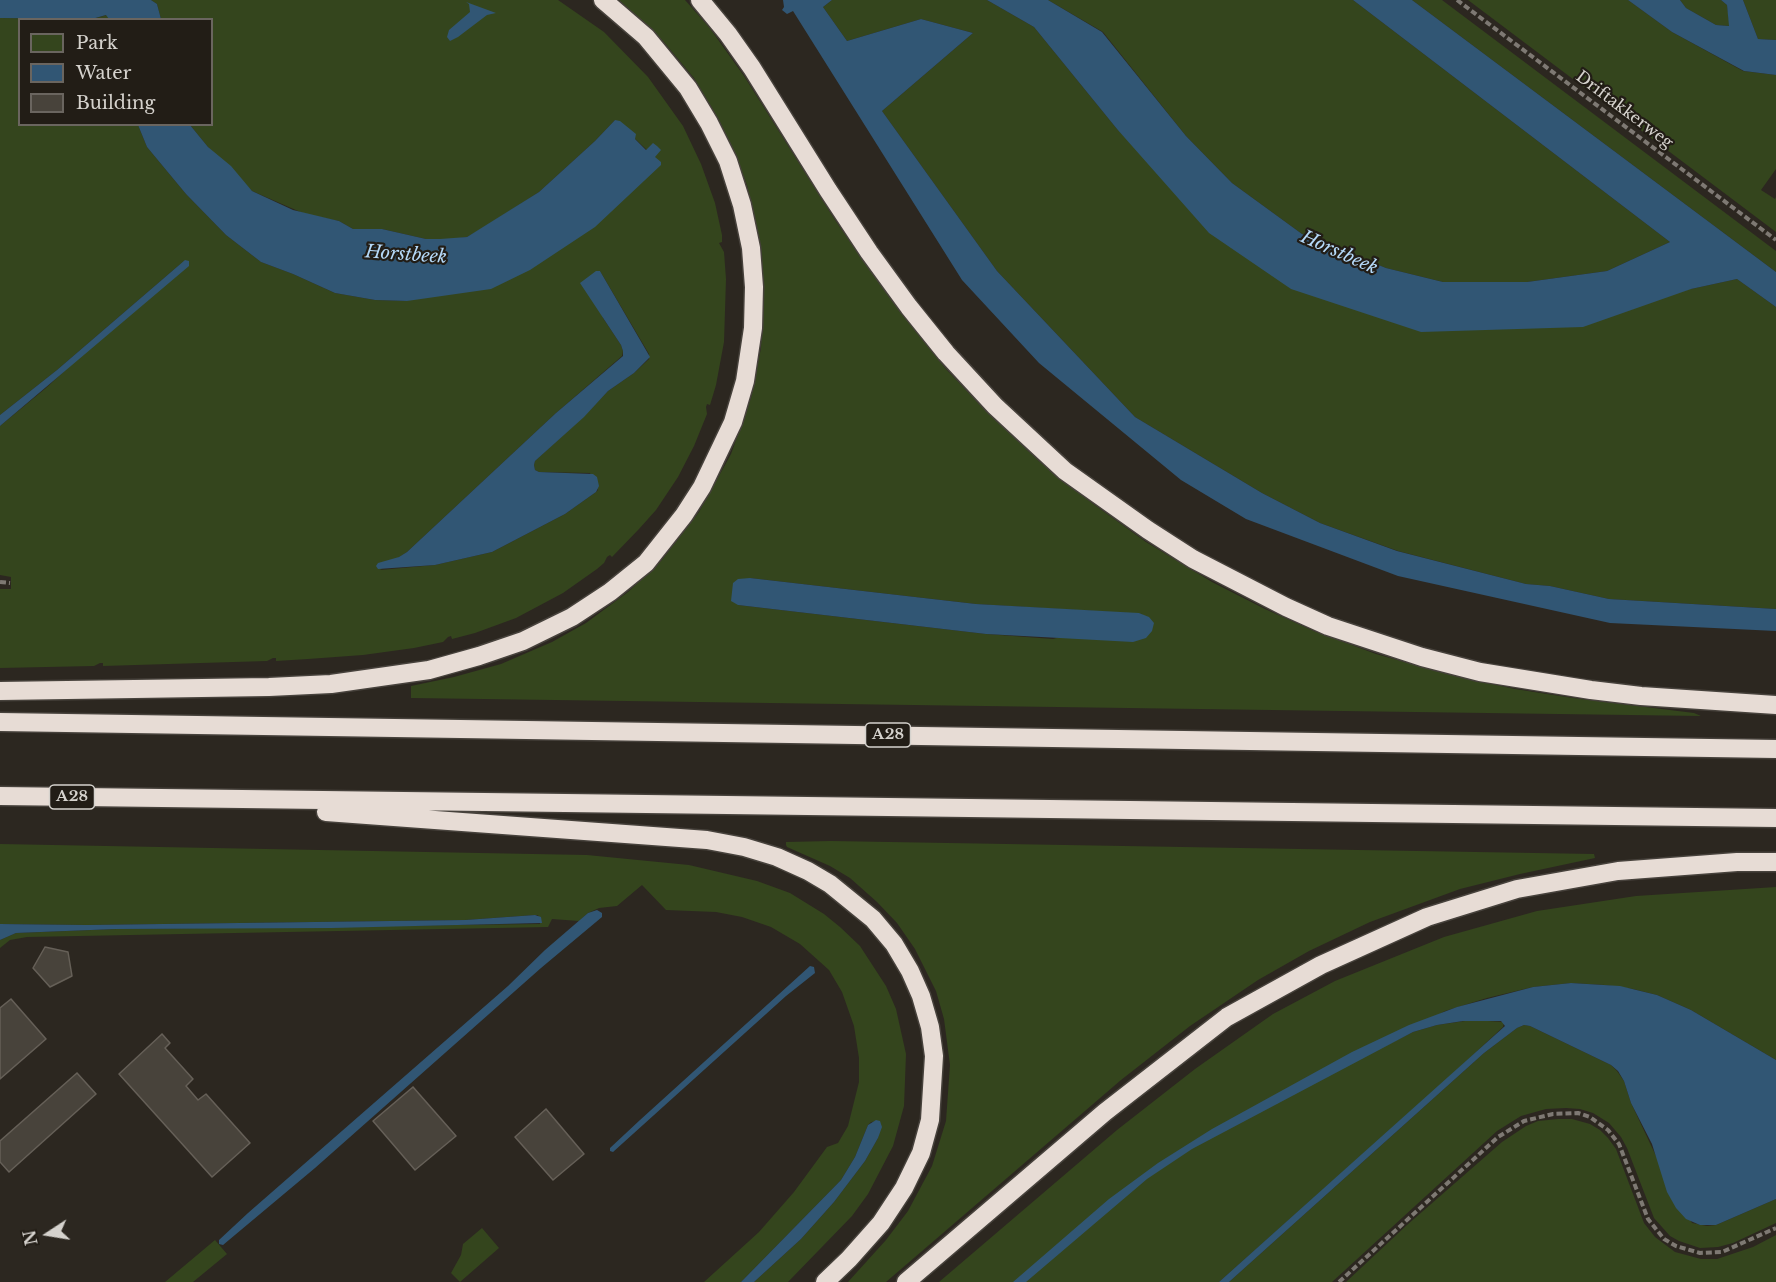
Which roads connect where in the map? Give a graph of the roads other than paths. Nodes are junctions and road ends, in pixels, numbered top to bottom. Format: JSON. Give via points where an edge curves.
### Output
{"nodes":[{"id":1,"x":603,"y":0,"type":"edge"},
{"id":2,"x":700,"y":0,"type":"edge"},
{"id":3,"x":0,"y":691,"type":"edge"},
{"id":4,"x":1776,"y":705,"type":"edge"},
{"id":5,"x":0,"y":722,"type":"edge"},
{"id":6,"x":1776,"y":749,"type":"edge"},
{"id":7,"x":0,"y":796,"type":"edge"},
{"id":8,"x":144,"y":799,"type":"junction"},
{"id":9,"x":1776,"y":818,"type":"edge"},
{"id":10,"x":1776,"y":861,"type":"edge"},
{"id":11,"x":825,"y":1282,"type":"edge"},
{"id":12,"x":906,"y":1282,"type":"edge"}],
"edges":[{"from":1,"to":3,"type":"highway","via":[[646,37],[688,88],[709,123],[728,161],[742,205],[754,287],[747,370],[733,422],[702,487],[646,563],[572,617],[479,656],[429,670],[331,684]]},
{"from":2,"to":4,"type":"highway","via":[[752,68],[869,252],[946,353],[994,406],[1065,471],[1148,531],[1192,559],[1286,607],[1328,626],[1422,657],[1551,685]]},
{"from":5,"to":6,"type":"highway","number":"A28"},
{"from":7,"to":8,"type":"highway","number":"A28"},
{"from":8,"to":9,"type":"highway","number":"A28"},
{"from":8,"to":11,"type":"highway","number":"A28","via":[[707,840],[777,857],[830,884],[873,919],[910,971],[930,1027],[934,1089],[921,1153],[904,1188],[880,1223]]},
{"from":10,"to":12,"type":"highway","via":[[1618,871],[1517,890],[1428,917],[1321,965],[1227,1017],[1106,1112]]}]}
